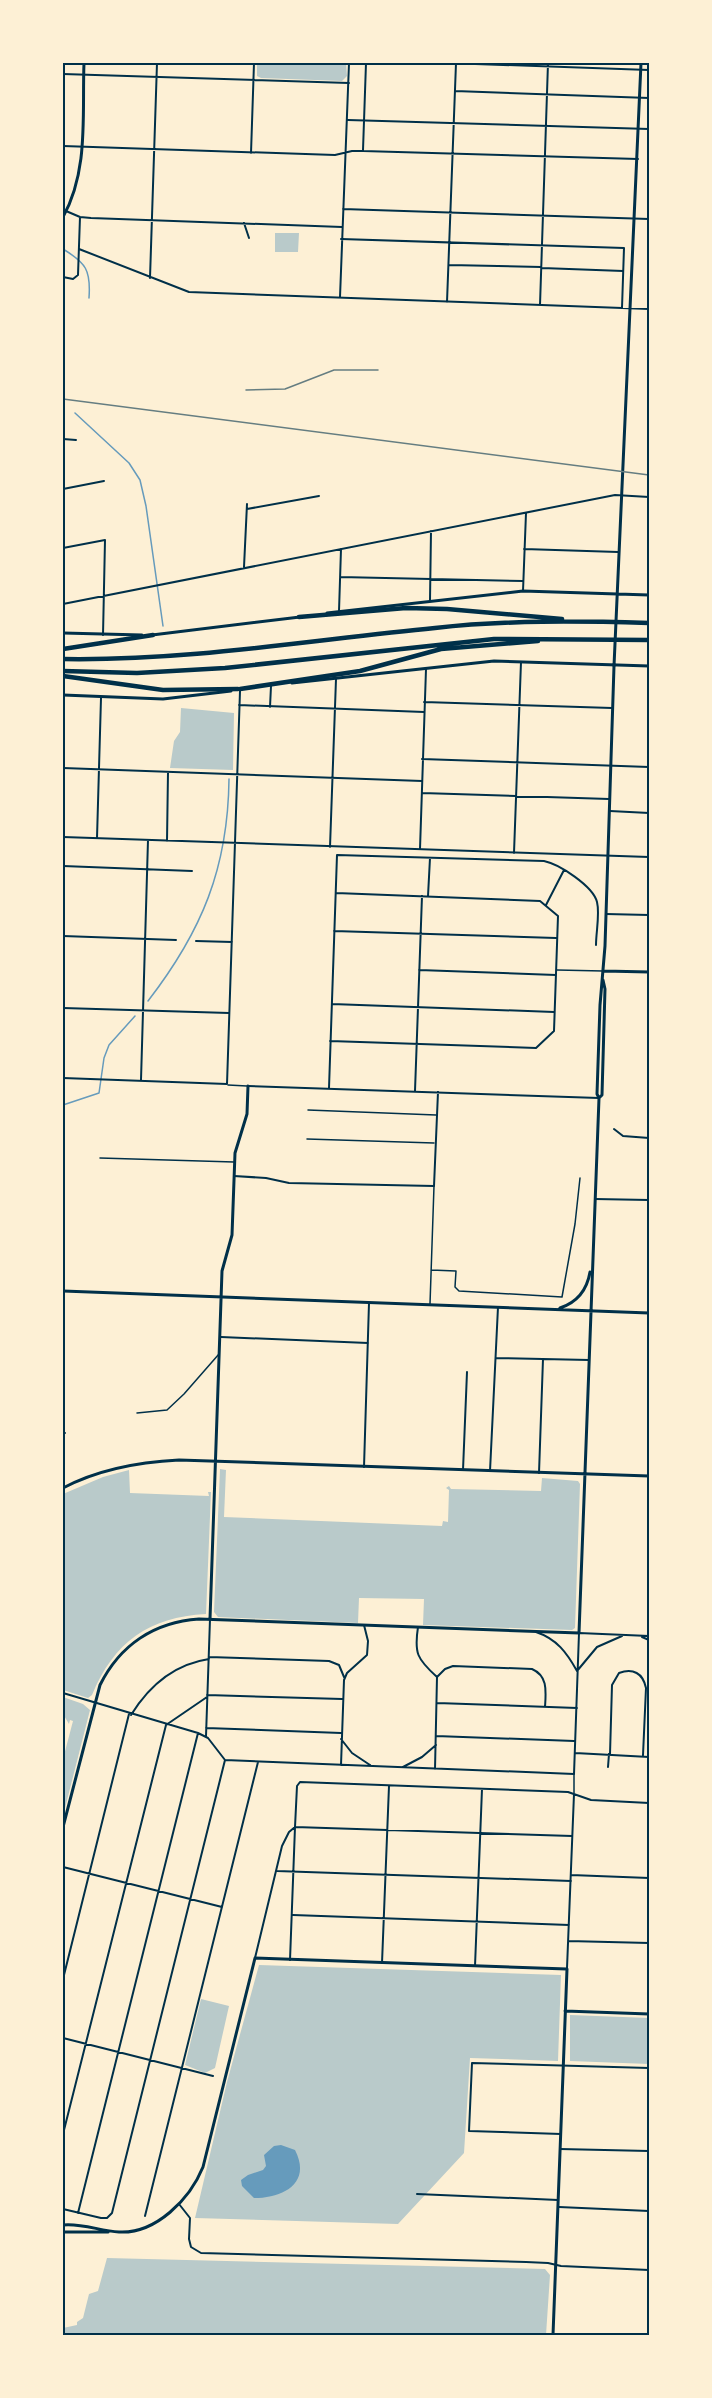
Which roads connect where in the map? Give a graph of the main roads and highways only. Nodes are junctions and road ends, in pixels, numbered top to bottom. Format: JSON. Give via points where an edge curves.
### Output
{"nodes":[{"id":1,"x":299,"y":617,"type":"road end"},
{"id":2,"x":603,"y":622,"type":"junction"},
{"id":3,"x":649,"y":623,"type":"edge"},
{"id":4,"x":153,"y":635,"type":"road end"},
{"id":5,"x":586,"y":638,"type":"junction"},
{"id":6,"x":649,"y":640,"type":"edge"},
{"id":7,"x":63,"y":650,"type":"edge"},
{"id":8,"x":63,"y":659,"type":"edge"},
{"id":9,"x":63,"y":671,"type":"edge"},
{"id":10,"x":63,"y":676,"type":"edge"}],
"edges":[{"from":1,"to":2,"type":"highway","via":[[405,608]]},
{"from":2,"to":3,"type":"highway"},
{"from":2,"to":8,"type":"highway","via":[[474,624],[155,658]]},
{"from":4,"to":7,"type":"highway"},
{"from":5,"to":6,"type":"highway"},
{"from":5,"to":9,"type":"highway","via":[[469,640],[225,668],[137,673]]},
{"from":5,"to":10,"type":"highway","via":[[449,648],[360,671],[239,689],[163,690]]}]}
